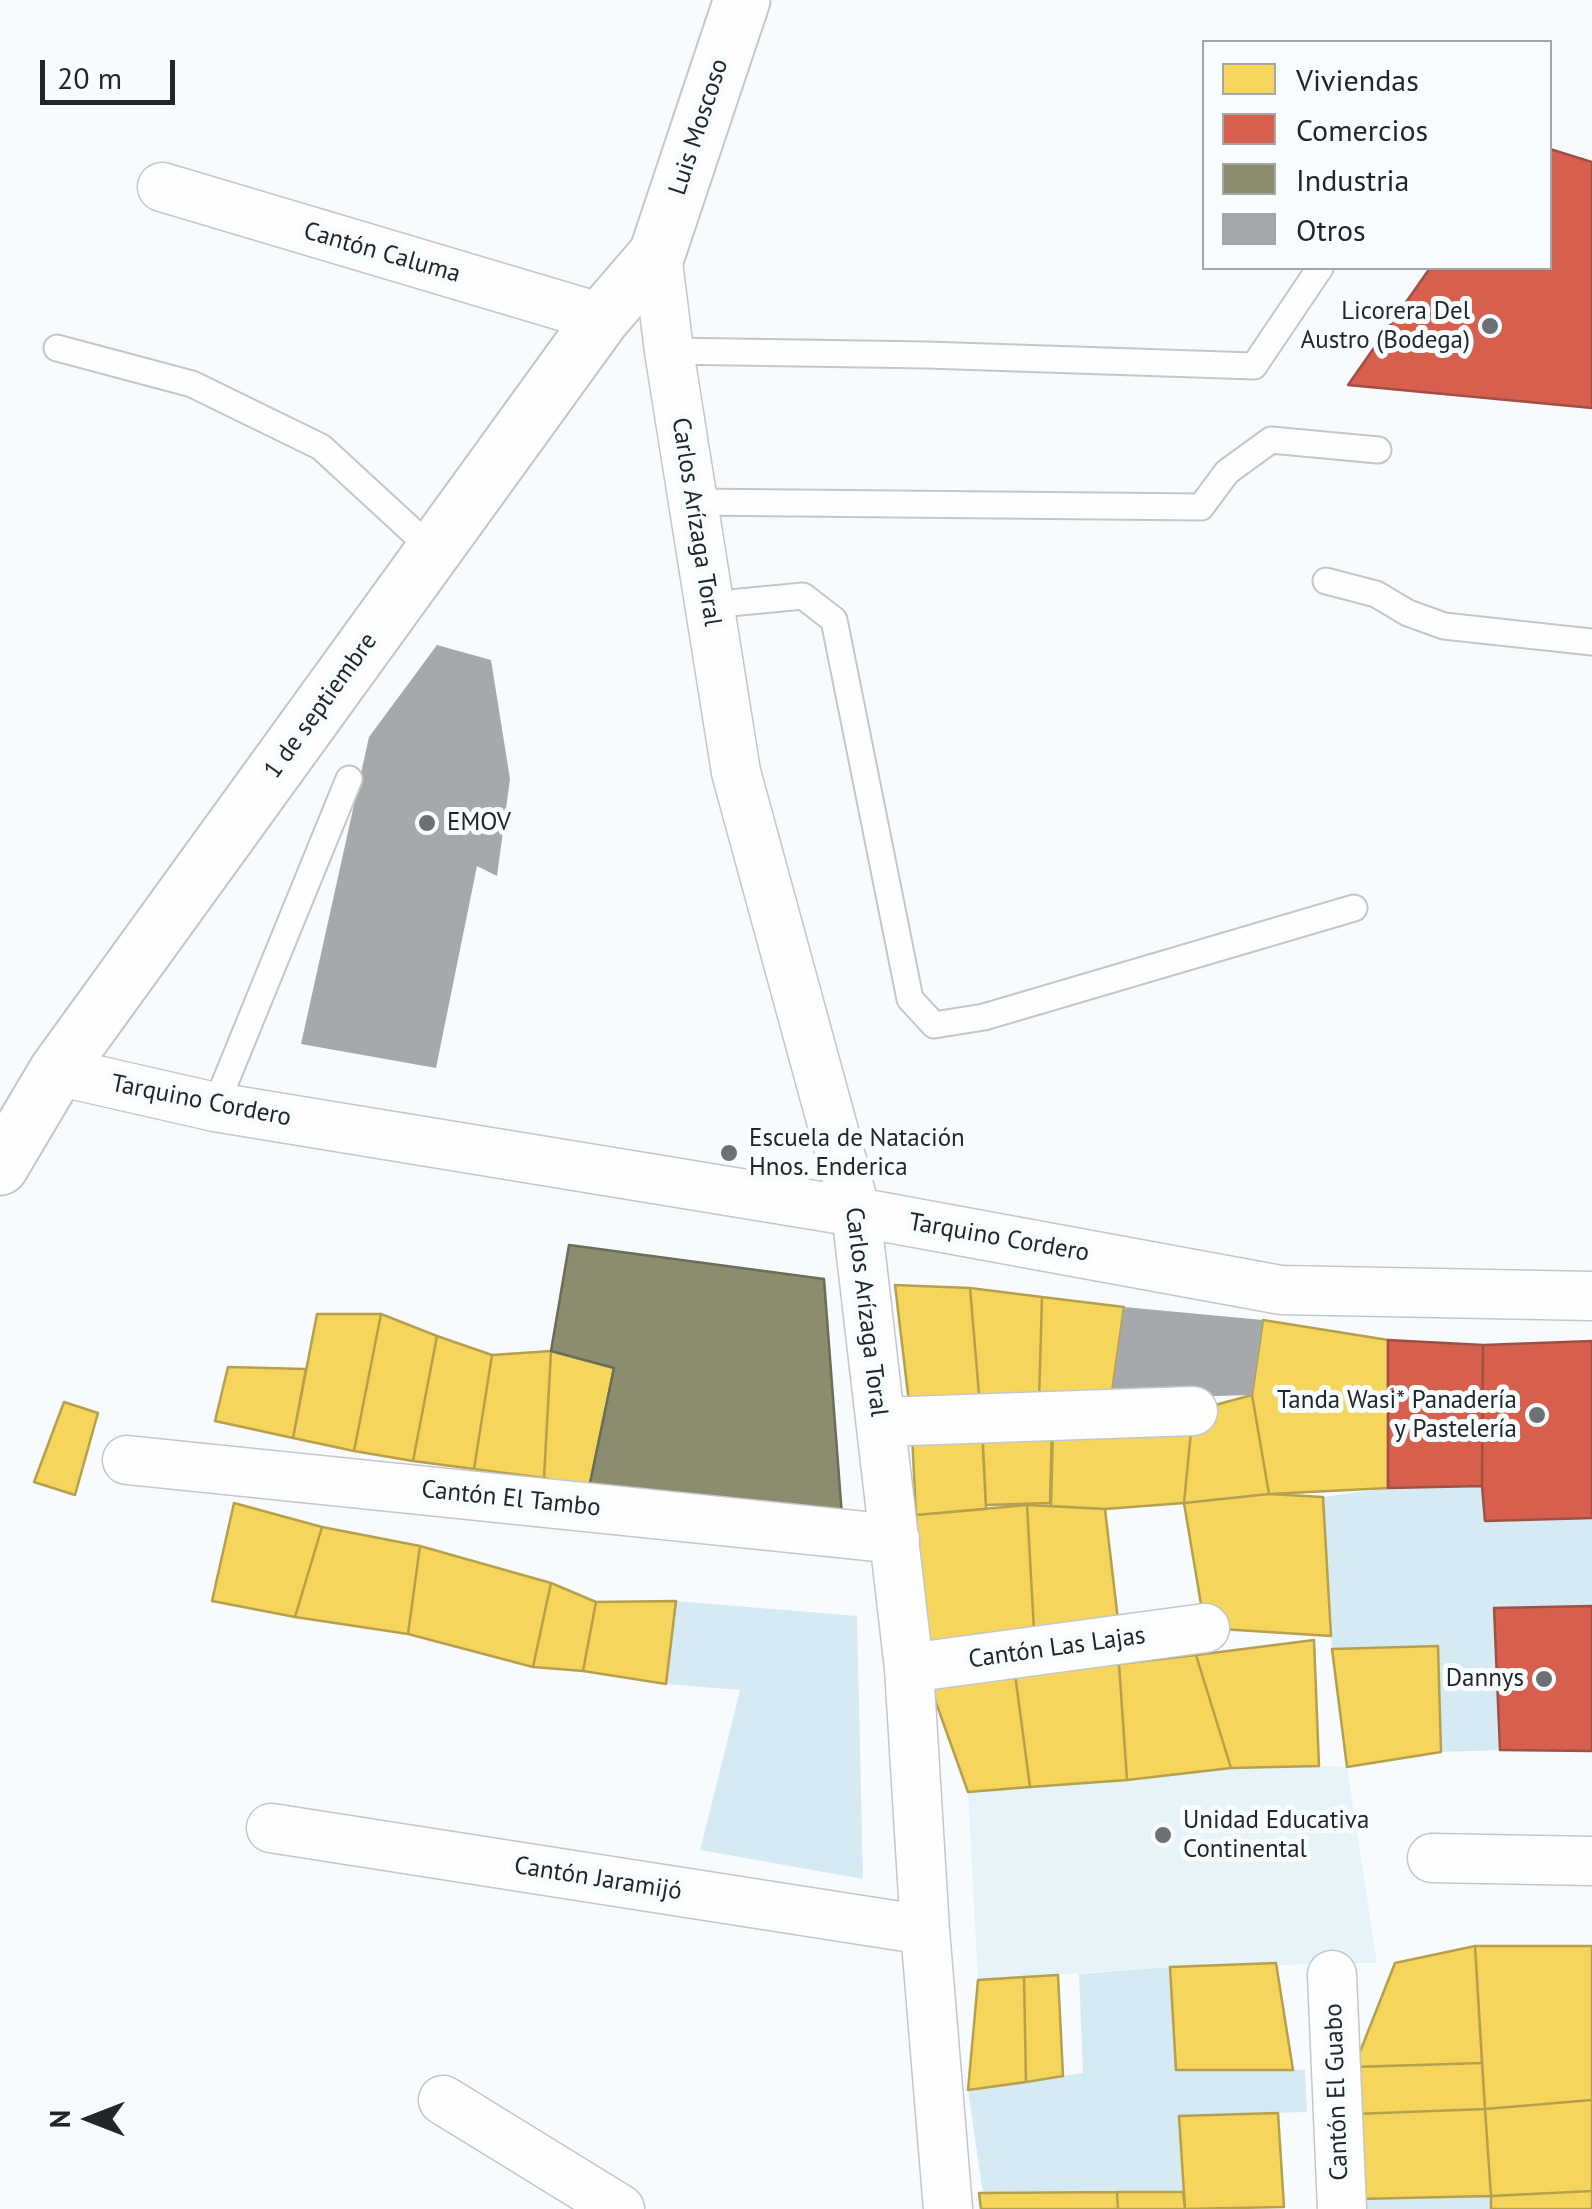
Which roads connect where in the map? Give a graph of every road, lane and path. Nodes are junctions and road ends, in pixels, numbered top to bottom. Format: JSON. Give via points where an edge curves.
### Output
{"nodes":[{"id":1,"x":742,"y":0,"type":"edge"},
{"id":2,"x":162,"y":188,"type":"dead end"},
{"id":3,"x":657,"y":254,"type":"junction"},
{"id":4,"x":1319,"y":270,"type":"edge"},
{"id":5,"x":602,"y":318,"type":"junction"},
{"id":6,"x":57,"y":348,"type":"dead end"},
{"id":7,"x":669,"y":352,"type":"junction"},
{"id":8,"x":1378,"y":450,"type":"dead end"},
{"id":9,"x":693,"y":502,"type":"junction"},
{"id":10,"x":434,"y":551,"type":"junction"},
{"id":11,"x":1326,"y":581,"type":"dead end"},
{"id":12,"x":709,"y":606,"type":"junction"},
{"id":13,"x":1592,"y":642,"type":"edge"},
{"id":14,"x":349,"y":779,"type":"dead end"},
{"id":15,"x":1354,"y":908,"type":"dead end"},
{"id":16,"x":57,"y":1071,"type":"junction"},
{"id":17,"x":214,"y":1107,"type":"junction"},
{"id":18,"x":0,"y":1167,"type":"edge"},
{"id":19,"x":856,"y":1212,"type":"junction"},
{"id":20,"x":1592,"y":1296,"type":"edge"},
{"id":21,"x":1194,"y":1410,"type":"dead end"},
{"id":22,"x":880,"y":1422,"type":"junction"},
{"id":23,"x":128,"y":1460,"type":"dead end"},
{"id":24,"x":895,"y":1538,"type":"junction"},
{"id":25,"x":1204,"y":1628,"type":"dead end"},
{"id":26,"x":909,"y":1668,"type":"junction"},
{"id":27,"x":271,"y":1828,"type":"dead end"},
{"id":28,"x":1432,"y":1858,"type":"dead end"},
{"id":29,"x":1592,"y":1861,"type":"edge"},
{"id":30,"x":924,"y":1930,"type":"junction"},
{"id":31,"x":1332,"y":1975,"type":"dead end"},
{"id":32,"x":443,"y":2100,"type":"dead end"},
{"id":33,"x":620,"y":2209,"type":"edge"},
{"id":34,"x":948,"y":2209,"type":"edge"},
{"id":35,"x":1342,"y":2209,"type":"edge"}],
"edges":[{"from":1,"to":3,"type":"street","name":"Luis Moscoso"},
{"from":2,"to":5,"type":"street","name":"Cantón Caluma"},
{"from":3,"to":5,"type":"street","name":"1 de septiembre"},
{"from":3,"to":7,"type":"street","name":"Carlos Arízaga Toral"},
{"from":4,"to":7,"type":"lane","via":[[1254,366]]},
{"from":5,"to":10,"type":"street","name":"1 de septiembre"},
{"from":6,"to":10,"type":"lane","via":[[192,384],[321,446]]},
{"from":7,"to":9,"type":"street","name":"Carlos Arízaga Toral"},
{"from":8,"to":9,"type":"lane","via":[[1271,440],[1227,472],[1201,506]]},
{"from":9,"to":12,"type":"street","name":"Carlos Arízaga Toral"},
{"from":10,"to":16,"type":"street","name":"1 de septiembre"},
{"from":11,"to":13,"type":"lane","via":[[1376,594],[1444,626]]},
{"from":12,"to":15,"type":"lane","via":[[803,596],[834,620],[910,998],[934,1025],[984,1017]]},
{"from":12,"to":19,"type":"street","name":"Carlos Arízaga Toral","via":[[736,772]]},
{"from":14,"to":17,"type":"lane"},
{"from":16,"to":17,"type":"street","name":"Tarquino Cordero"},
{"from":16,"to":18,"type":"street","name":"1 de septiembre"},
{"from":17,"to":19,"type":"street","name":"Tarquino Cordero"},
{"from":19,"to":20,"type":"street","name":"Tarquino Cordero","via":[[1280,1290]]},
{"from":19,"to":22,"type":"street","name":"Carlos Arízaga Toral"},
{"from":21,"to":22,"type":"street"},
{"from":22,"to":24,"type":"street","name":"Carlos Arízaga Toral"},
{"from":23,"to":24,"type":"street","name":"Cantón El Tambo"},
{"from":24,"to":26,"type":"street","name":"Carlos Arízaga Toral"},
{"from":25,"to":26,"type":"street","name":"Cantón Las Lajas"},
{"from":26,"to":30,"type":"street","name":"Carlos Arízaga Toral"},
{"from":27,"to":30,"type":"street","name":"Cantón Jaramijó"},
{"from":28,"to":29,"type":"street"},
{"from":30,"to":34,"type":"street","name":"Carlos Arízaga Toral"},
{"from":31,"to":35,"type":"street","name":"Cantón El Guabo"},
{"from":32,"to":33,"type":"street"}]}
